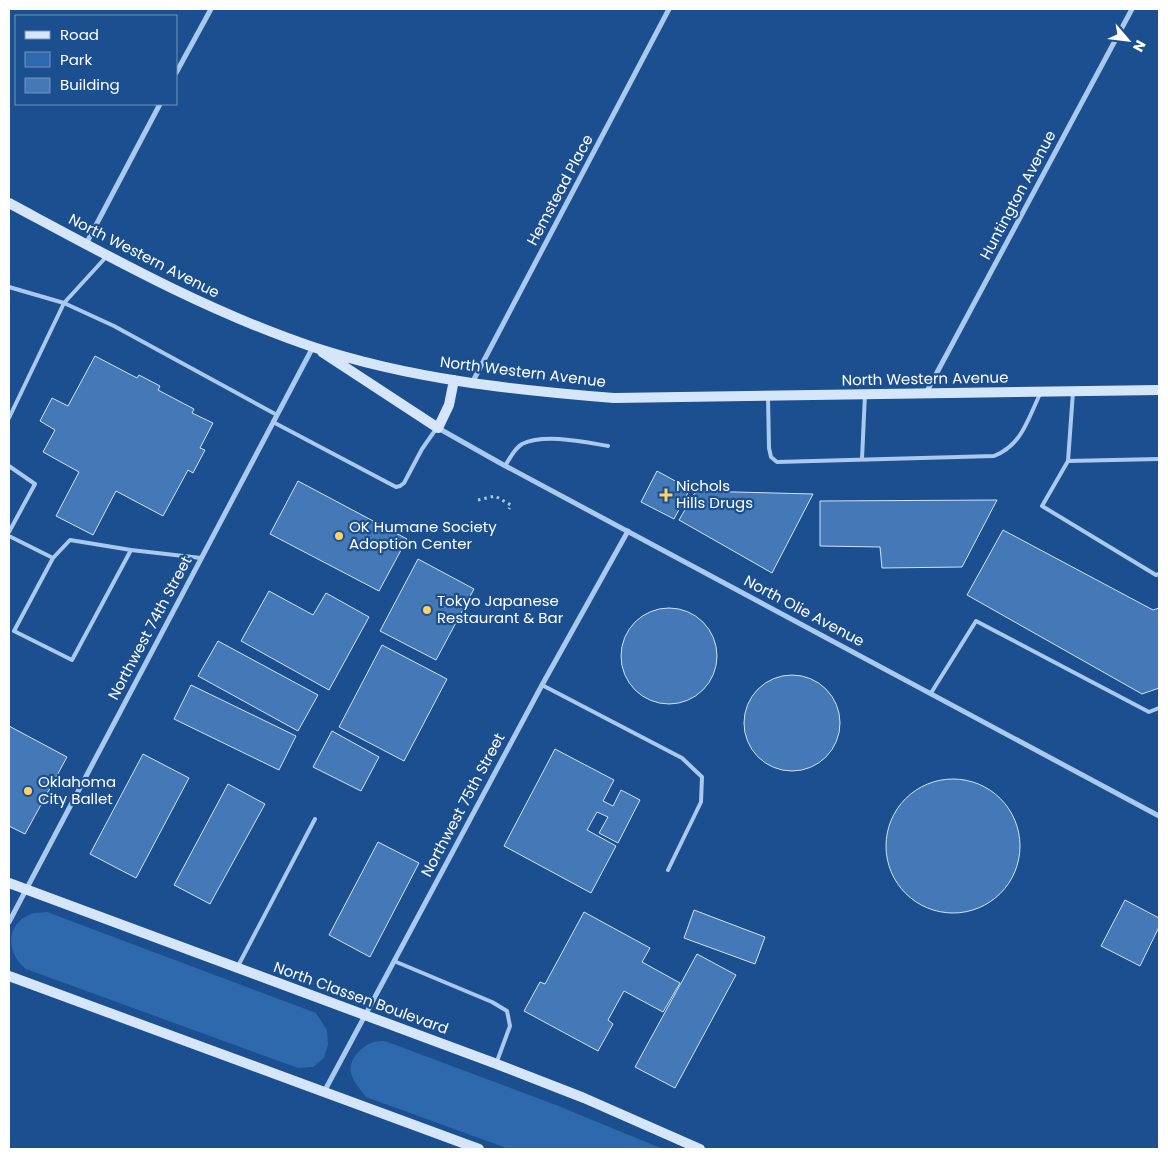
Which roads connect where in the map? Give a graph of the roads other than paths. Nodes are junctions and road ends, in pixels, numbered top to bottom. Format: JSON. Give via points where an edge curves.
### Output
{"nodes":[{"id":1,"x":211,"y":9,"type":"edge"},
{"id":2,"x":669,"y":9,"type":"edge"},
{"id":3,"x":1132,"y":9,"type":"edge"},
{"id":4,"x":178,"y":70,"type":"edge"},
{"id":5,"x":159,"y":105,"type":"edge"},
{"id":6,"x":9,"y":203,"type":"edge"},
{"id":7,"x":86,"y":244,"type":"junction"},
{"id":8,"x":107,"y":256,"type":"junction"},
{"id":9,"x":9,"y":287,"type":"edge"},
{"id":10,"x":64,"y":303,"type":"junction"},
{"id":11,"x":314,"y":347,"type":"junction"},
{"id":12,"x":454,"y":380,"type":"junction"},
{"id":13,"x":472,"y":383,"type":"junction"},
{"id":14,"x":1159,"y":390,"type":"edge"},
{"id":15,"x":1041,"y":392,"type":"junction"},
{"id":16,"x":1073,"y":392,"type":"junction"},
{"id":17,"x":865,"y":394,"type":"junction"},
{"id":18,"x":926,"y":394,"type":"junction"},
{"id":19,"x":768,"y":396,"type":"junction"},
{"id":20,"x":277,"y":414,"type":"junction"},
{"id":21,"x":9,"y":418,"type":"edge"},
{"id":22,"x":273,"y":422,"type":"junction"},
{"id":23,"x":438,"y":428,"type":"junction"},
{"id":24,"x":608,"y":446,"type":"dead end"},
{"id":25,"x":862,"y":459,"type":"junction"},
{"id":26,"x":1159,"y":460,"type":"edge"},
{"id":27,"x":1068,"y":461,"type":"junction"},
{"id":28,"x":9,"y":466,"type":"edge"},
{"id":29,"x":505,"y":466,"type":"junction"},
{"id":30,"x":628,"y":531,"type":"junction"},
{"id":31,"x":9,"y":532,"type":"edge"},
{"id":32,"x":9,"y":536,"type":"edge"},
{"id":33,"x":131,"y":550,"type":"junction"},
{"id":34,"x":53,"y":558,"type":"junction"},
{"id":35,"x":201,"y":558,"type":"junction"},
{"id":36,"x":1159,"y":574,"type":"edge"},
{"id":37,"x":542,"y":685,"type":"junction"},
{"id":38,"x":931,"y":694,"type":"junction"},
{"id":39,"x":1159,"y":708,"type":"edge"},
{"id":40,"x":1159,"y":816,"type":"edge"},
{"id":41,"x":315,"y":819,"type":"dead end"},
{"id":42,"x":668,"y":870,"type":"dead end"},
{"id":43,"x":9,"y":883,"type":"edge"},
{"id":44,"x":26,"y":890,"type":"junction"},
{"id":45,"x":9,"y":922,"type":"edge"},
{"id":46,"x":394,"y":961,"type":"junction"},
{"id":47,"x":237,"y":968,"type":"junction"},
{"id":48,"x":9,"y":976,"type":"edge"},
{"id":49,"x":365,"y":1015,"type":"junction"},
{"id":50,"x":496,"y":1064,"type":"junction"},
{"id":51,"x":324,"y":1092,"type":"junction"},
{"id":52,"x":479,"y":1149,"type":"edge"},
{"id":53,"x":700,"y":1149,"type":"edge"}],
"edges":[{"from":1,"to":4,"type":"street"},
{"from":2,"to":13,"type":"street","name":"Hemstead Place"},
{"from":3,"to":18,"type":"street","name":"Huntington Avenue"},
{"from":5,"to":7,"type":"street"},
{"from":6,"to":7,"type":"main road","name":"North Western Avenue"},
{"from":7,"to":8,"type":"main road","name":"North Western Avenue"},
{"from":8,"to":10,"type":"lane"},
{"from":8,"to":11,"type":"main road","name":"North Western Avenue","via":[[234,317]]},
{"from":9,"to":10,"type":"lane"},
{"from":10,"to":20,"type":"lane","via":[[114,326]]},
{"from":10,"to":21,"type":"lane"},
{"from":11,"to":12,"type":"main road","name":"North Western Avenue","via":[[383,366]]},
{"from":11,"to":20,"type":"street","name":"Northwest 74th Street"},
{"from":11,"to":23,"type":"main road"},
{"from":12,"to":13,"type":"main road","name":"North Western Avenue"},
{"from":12,"to":23,"type":"main road","via":[[449,405]]},
{"from":13,"to":19,"type":"main road","name":"North Western Avenue","via":[[614,398]]},
{"from":14,"to":16,"type":"main road","name":"North Western Avenue"},
{"from":15,"to":16,"type":"main road","name":"North Western Avenue"},
{"from":15,"to":18,"type":"main road","name":"North Western Avenue"},
{"from":15,"to":25,"type":"lane","via":[[1018,440],[994,456]]},
{"from":16,"to":27,"type":"lane"},
{"from":17,"to":18,"type":"main road","name":"North Western Avenue"},
{"from":17,"to":19,"type":"main road","name":"North Western Avenue"},
{"from":17,"to":25,"type":"lane"},
{"from":19,"to":25,"type":"lane","via":[[769,448],[771,457],[777,462]]},
{"from":20,"to":22,"type":"street","name":"Northwest 74th Street"},
{"from":22,"to":23,"type":"lane","via":[[396,486],[404,483],[422,449]]},
{"from":22,"to":35,"type":"street","name":"Northwest 74th Street"},
{"from":23,"to":29,"type":"street","name":"North Olie Avenue"},
{"from":24,"to":29,"type":"lane","via":[[549,439],[531,441],[513,452]]},
{"from":26,"to":27,"type":"lane"},
{"from":27,"to":36,"type":"lane","via":[[1042,506]]},
{"from":28,"to":31,"type":"lane","via":[[35,484]]},
{"from":29,"to":30,"type":"street","name":"North Olie Avenue"},
{"from":30,"to":37,"type":"street","name":"Northwest 75th Street"},
{"from":30,"to":38,"type":"street","name":"North Olie Avenue"},
{"from":32,"to":34,"type":"lane"},
{"from":33,"to":34,"type":"lane","via":[[70,540]]},
{"from":33,"to":34,"type":"lane","via":[[72,660],[14,631]]},
{"from":33,"to":35,"type":"lane"},
{"from":35,"to":44,"type":"street","name":"Northwest 74th Street"},
{"from":37,"to":42,"type":"lane","via":[[682,758],[702,777],[701,802]]},
{"from":37,"to":46,"type":"street","name":"Northwest 75th Street"},
{"from":38,"to":39,"type":"lane","via":[[976,621],[1149,712]]},
{"from":38,"to":40,"type":"street","name":"North Olie Avenue"},
{"from":41,"to":47,"type":"lane"},
{"from":43,"to":44,"type":"main road","name":"North Classen Boulevard"},
{"from":44,"to":45,"type":"street","name":"Northwest 74th Street"},
{"from":44,"to":47,"type":"main road","name":"North Classen Boulevard"},
{"from":46,"to":49,"type":"street","name":"Northwest 75th Street"},
{"from":46,"to":50,"type":"lane","via":[[507,1011],[510,1026]]},
{"from":47,"to":49,"type":"main road","name":"North Classen Boulevard"},
{"from":48,"to":51,"type":"main road"},
{"from":49,"to":50,"type":"main road","name":"North Classen Boulevard"},
{"from":49,"to":51,"type":"street","name":"Northwest 75th Street"},
{"from":50,"to":53,"type":"main road","name":"North Classen Boulevard"},
{"from":51,"to":52,"type":"main road"}]}
